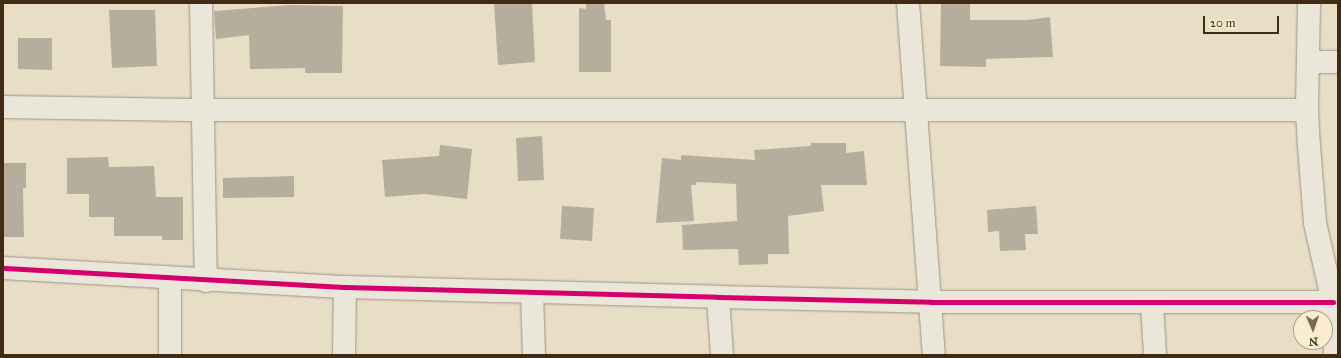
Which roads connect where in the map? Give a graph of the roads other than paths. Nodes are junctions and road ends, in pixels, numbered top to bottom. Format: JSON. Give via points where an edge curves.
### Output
{"nodes":[{"id":1,"x":201,"y":3,"type":"edge"},
{"id":2,"x":908,"y":3,"type":"edge"},
{"id":3,"x":1309,"y":3,"type":"edge"},
{"id":4,"x":1309,"y":62,"type":"junction"},
{"id":5,"x":1338,"y":62,"type":"edge"},
{"id":6,"x":3,"y":107,"type":"edge"},
{"id":7,"x":204,"y":110,"type":"junction"},
{"id":8,"x":1307,"y":110,"type":"junction"},
{"id":9,"x":918,"y":111,"type":"junction"},
{"id":10,"x":1329,"y":249,"type":"edge"},
{"id":11,"x":3,"y":268,"type":"edge"},
{"id":12,"x":170,"y":279,"type":"junction"},
{"id":13,"x":206,"y":281,"type":"junction"},
{"id":14,"x":345,"y":287,"type":"junction"},
{"id":15,"x":532,"y":292,"type":"junction"},
{"id":16,"x":718,"y":297,"type":"junction"},
{"id":17,"x":931,"y":302,"type":"junction"},
{"id":18,"x":1333,"y":302,"type":"junction"},
{"id":19,"x":1152,"y":304,"type":"junction"},
{"id":20,"x":170,"y":355,"type":"edge"},
{"id":21,"x":344,"y":355,"type":"edge"},
{"id":22,"x":534,"y":355,"type":"edge"},
{"id":23,"x":722,"y":355,"type":"edge"},
{"id":24,"x":934,"y":355,"type":"edge"},
{"id":25,"x":1155,"y":355,"type":"edge"},
{"id":26,"x":1335,"y":355,"type":"edge"}],
"edges":[{"from":1,"to":7,"type":"street"},
{"from":2,"to":9,"type":"street"},
{"from":3,"to":4,"type":"street"},
{"from":4,"to":5,"type":"street"},
{"from":4,"to":8,"type":"street"},
{"from":6,"to":7,"type":"street"},
{"from":7,"to":9,"type":"street"},
{"from":7,"to":13,"type":"street"},
{"from":8,"to":9,"type":"street"},
{"from":8,"to":10,"type":"street","via":[[1315,223]]},
{"from":9,"to":17,"type":"street"},
{"from":10,"to":18,"type":"street"},
{"from":11,"to":12,"type":"street"},
{"from":12,"to":13,"type":"street"},
{"from":12,"to":20,"type":"street"},
{"from":13,"to":14,"type":"street"},
{"from":14,"to":15,"type":"street"},
{"from":14,"to":21,"type":"street"},
{"from":15,"to":16,"type":"street"},
{"from":15,"to":22,"type":"street"},
{"from":16,"to":17,"type":"street"},
{"from":16,"to":23,"type":"street"},
{"from":17,"to":19,"type":"street"},
{"from":17,"to":24,"type":"street"},
{"from":18,"to":19,"type":"street"},
{"from":18,"to":26,"type":"street"},
{"from":19,"to":25,"type":"street"}]}
